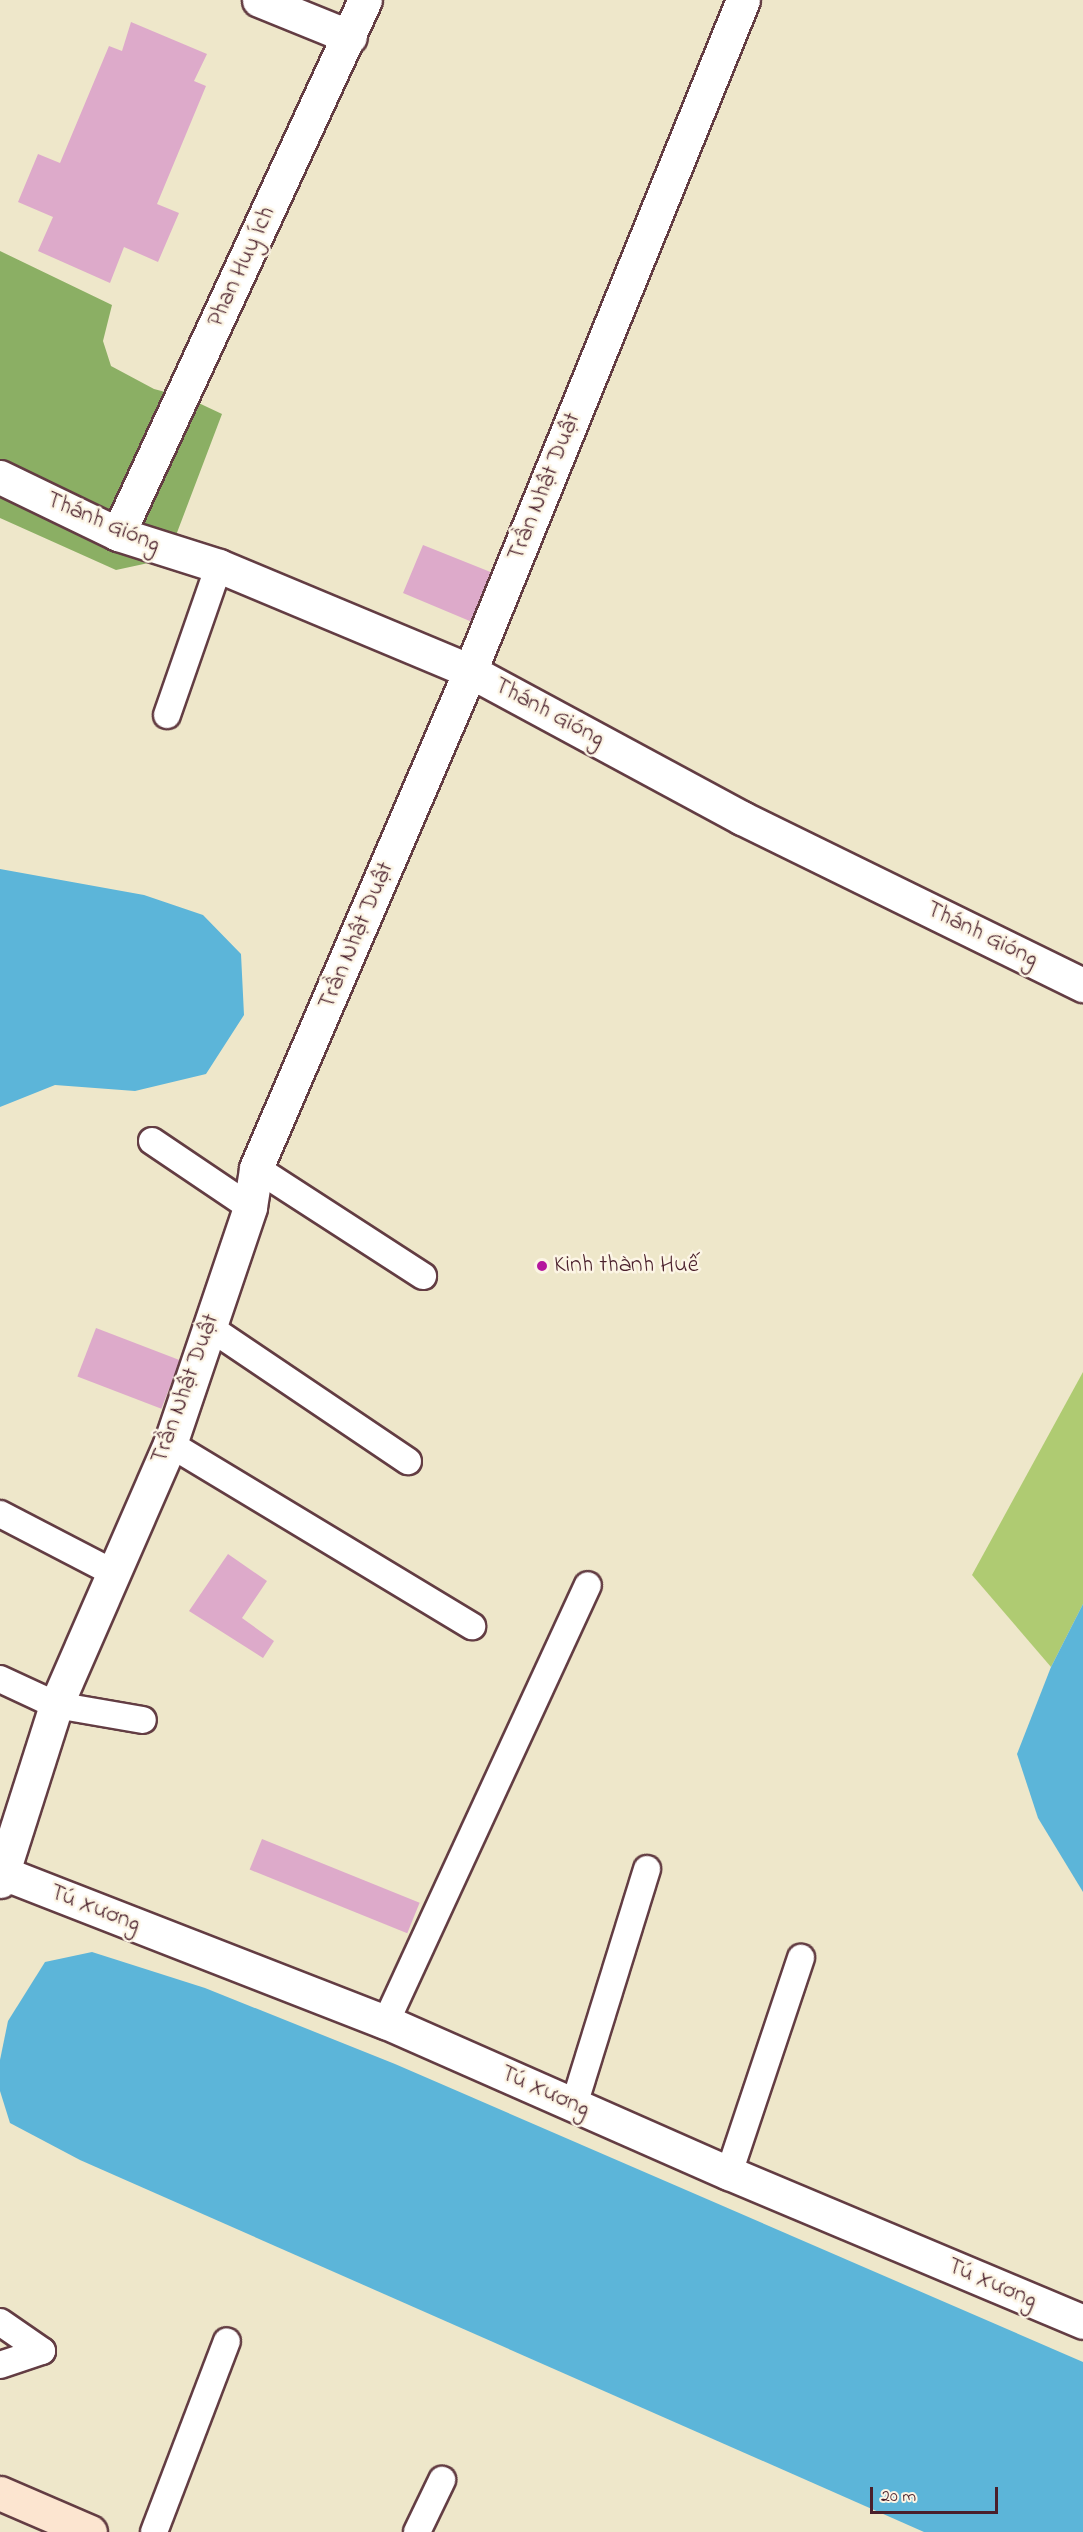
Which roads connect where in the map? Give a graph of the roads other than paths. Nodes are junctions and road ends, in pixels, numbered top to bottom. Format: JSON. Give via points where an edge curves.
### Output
{"nodes":[{"id":1,"x":259,"y":0,"type":"edge"},
{"id":2,"x":365,"y":0,"type":"edge"},
{"id":3,"x":743,"y":0,"type":"edge"},
{"id":4,"x":350,"y":37,"type":"junction"},
{"id":5,"x":0,"y":477,"type":"edge"},
{"id":6,"x":118,"y":534,"type":"junction"},
{"id":7,"x":219,"y":566,"type":"junction"},
{"id":8,"x":470,"y":671,"type":"junction"},
{"id":9,"x":167,"y":716,"type":"dead end"},
{"id":10,"x":1083,"y":985,"type":"edge"},
{"id":11,"x":152,"y":1141,"type":"dead end"},
{"id":12,"x":256,"y":1168,"type":"junction"},
{"id":13,"x":250,"y":1207,"type":"junction"},
{"id":14,"x":423,"y":1276,"type":"dead end"},
{"id":15,"x":209,"y":1327,"type":"junction"},
{"id":16,"x":170,"y":1444,"type":"junction"},
{"id":17,"x":408,"y":1461,"type":"dead end"},
{"id":18,"x":0,"y":1514,"type":"edge"},
{"id":19,"x":112,"y":1572,"type":"junction"},
{"id":20,"x":588,"y":1585,"type":"dead end"},
{"id":21,"x":472,"y":1626,"type":"dead end"},
{"id":22,"x":0,"y":1679,"type":"edge"},
{"id":23,"x":56,"y":1705,"type":"junction"},
{"id":24,"x":143,"y":1720,"type":"dead end"},
{"id":25,"x":647,"y":1869,"type":"dead end"},
{"id":26,"x":1,"y":1877,"type":"edge"},
{"id":27,"x":801,"y":1958,"type":"dead end"},
{"id":28,"x":386,"y":2022,"type":"junction"},
{"id":29,"x":574,"y":2105,"type":"junction"},
{"id":30,"x":729,"y":2173,"type":"junction"},
{"id":31,"x":0,"y":2322,"type":"edge"},
{"id":32,"x":1083,"y":2322,"type":"edge"},
{"id":33,"x":227,"y":2341,"type":"dead end"},
{"id":34,"x":0,"y":2365,"type":"edge"},
{"id":35,"x":442,"y":2480,"type":"dead end"},
{"id":36,"x":0,"y":2493,"type":"edge"},
{"id":37,"x":90,"y":2532,"type":"edge"},
{"id":38,"x":154,"y":2532,"type":"edge"},
{"id":39,"x":417,"y":2532,"type":"edge"}],
"edges":[{"from":1,"to":4,"type":"street"},
{"from":2,"to":4,"type":"street","name":"Phan Huy Ích"},
{"from":3,"to":8,"type":"street","name":"Trần Nhật Duật"},
{"from":4,"to":6,"type":"street","name":"Phan Huy Ích"},
{"from":5,"to":6,"type":"street","name":"Thánh Gióng"},
{"from":6,"to":7,"type":"street","name":"Thánh Gióng"},
{"from":7,"to":8,"type":"street","name":"Thánh Gióng"},
{"from":7,"to":9,"type":"lane"},
{"from":8,"to":10,"type":"street","name":"Thánh Gióng","via":[[742,818]]},
{"from":8,"to":12,"type":"street","name":"Trần Nhật Duật"},
{"from":11,"to":13,"type":"lane"},
{"from":12,"to":13,"type":"street","name":"Trần Nhật Duật"},
{"from":12,"to":14,"type":"lane"},
{"from":13,"to":15,"type":"street","name":"Trần Nhật Duật"},
{"from":15,"to":16,"type":"street","name":"Trần Nhật Duật"},
{"from":15,"to":17,"type":"lane"},
{"from":16,"to":19,"type":"street","name":"Trần Nhật Duật"},
{"from":16,"to":21,"type":"lane"},
{"from":18,"to":19,"type":"lane"},
{"from":19,"to":23,"type":"street","name":"Trần Nhật Duật"},
{"from":20,"to":28,"type":"lane"},
{"from":22,"to":23,"type":"lane"},
{"from":23,"to":24,"type":"lane"},
{"from":23,"to":26,"type":"street","name":"Trần Nhật Duật"},
{"from":25,"to":29,"type":"lane"},
{"from":26,"to":28,"type":"street","name":"Tú Xương"},
{"from":27,"to":30,"type":"lane"},
{"from":28,"to":29,"type":"street","name":"Tú Xương"},
{"from":29,"to":30,"type":"street","name":"Tú Xương"},
{"from":30,"to":32,"type":"street","name":"Tú Xương"},
{"from":31,"to":34,"type":"lane","via":[[42,2351]]},
{"from":33,"to":38,"type":"lane"},
{"from":35,"to":39,"type":"lane"},
{"from":36,"to":37,"type":"street"}]}
